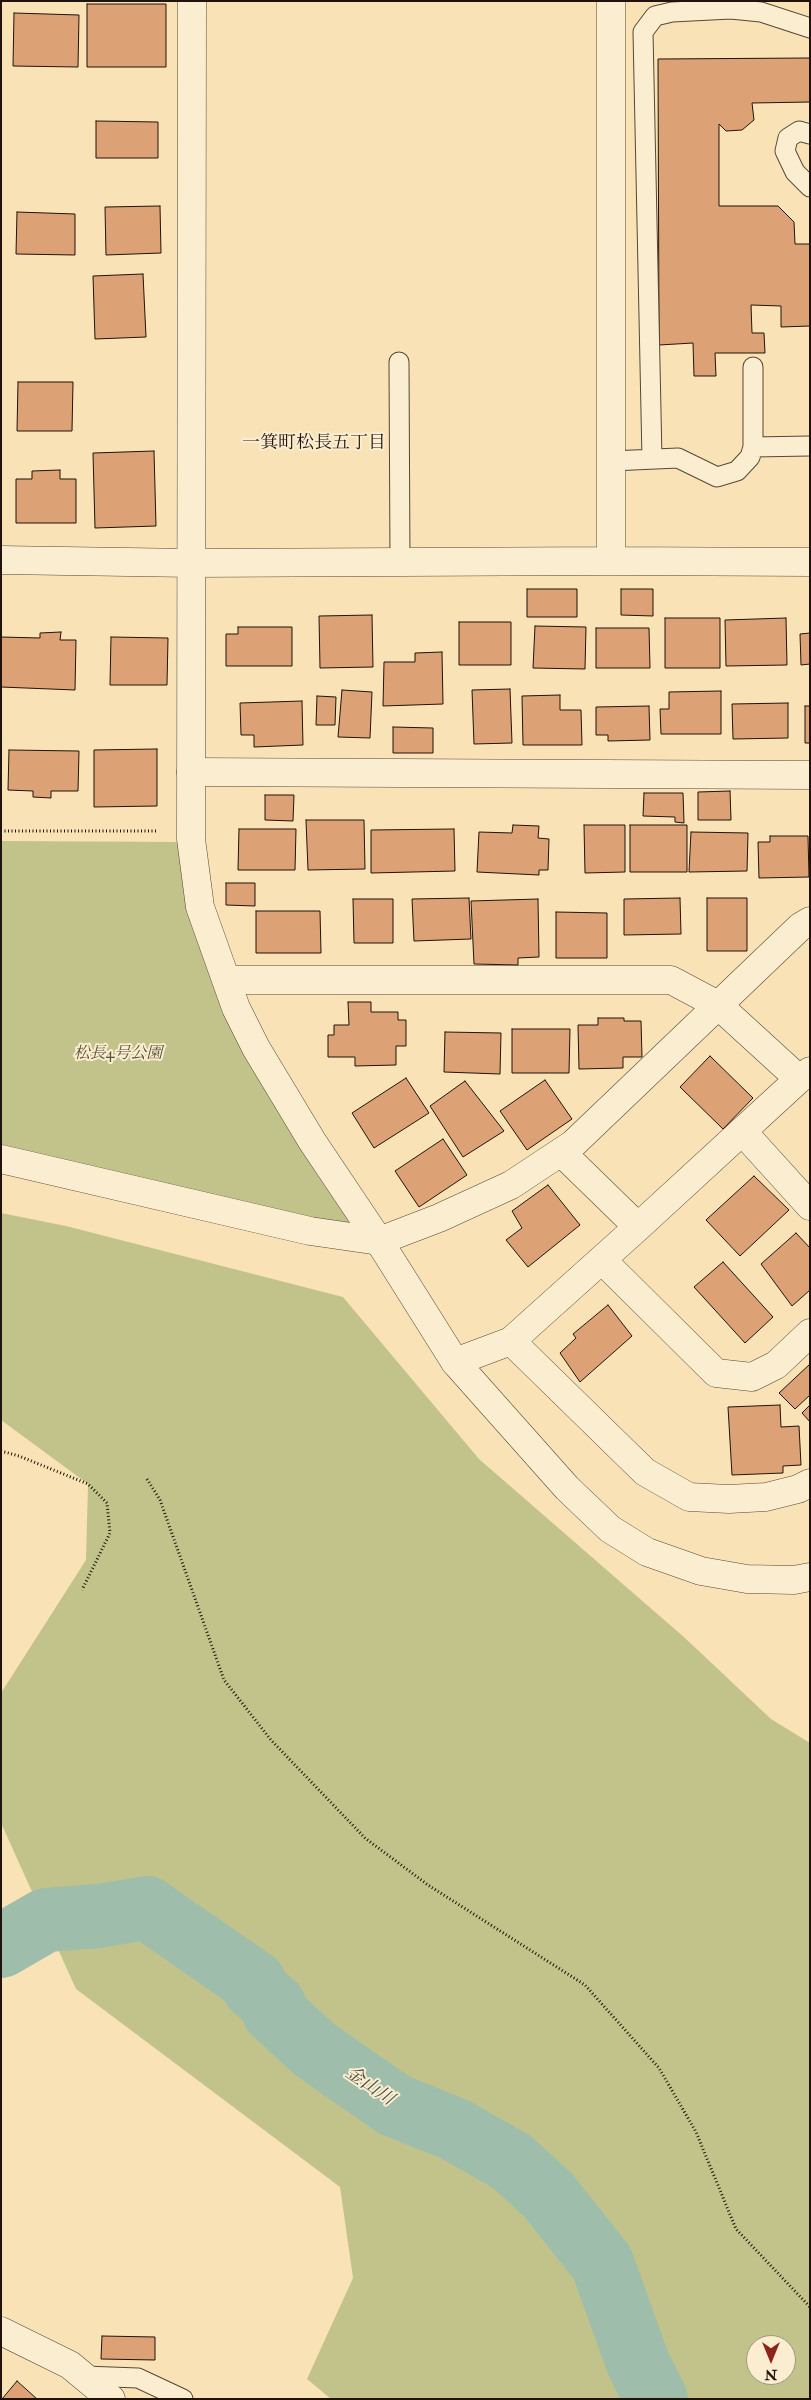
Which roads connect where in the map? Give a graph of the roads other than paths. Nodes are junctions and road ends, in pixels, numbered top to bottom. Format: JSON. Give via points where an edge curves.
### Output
{"nodes":[{"id":1,"x":192,"y":1,"type":"edge"},
{"id":2,"x":611,"y":1,"type":"edge"},
{"id":3,"x":810,"y":28,"type":"edge"},
{"id":4,"x":810,"y":134,"type":"edge"},
{"id":5,"x":810,"y":187,"type":"edge"},
{"id":6,"x":399,"y":362,"type":"dead end"},
{"id":7,"x":753,"y":367,"type":"dead end"},
{"id":8,"x":810,"y":446,"type":"edge"},
{"id":9,"x":753,"y":447,"type":"junction"},
{"id":10,"x":652,"y":459,"type":"junction"},
{"id":11,"x":611,"y":461,"type":"junction"},
{"id":12,"x":1,"y":560,"type":"edge"},
{"id":13,"x":611,"y":561,"type":"junction"},
{"id":14,"x":400,"y":562,"type":"junction"},
{"id":15,"x":810,"y":562,"type":"edge"},
{"id":16,"x":191,"y":563,"type":"junction"},
{"id":17,"x":191,"y":772,"type":"junction"},
{"id":18,"x":810,"y":775,"type":"edge"},
{"id":19,"x":810,"y":921,"type":"edge"},
{"id":20,"x":227,"y":980,"type":"junction"},
{"id":21,"x":718,"y":1005,"type":"junction"},
{"id":22,"x":804,"y":1075,"type":"edge"},
{"id":23,"x":742,"y":1131,"type":"junction"},
{"id":24,"x":561,"y":1152,"type":"junction"},
{"id":25,"x":1,"y":1159,"type":"edge"},
{"id":26,"x":810,"y":1206,"type":"edge"},
{"id":27,"x":638,"y":1227,"type":"junction"},
{"id":28,"x":379,"y":1241,"type":"junction"},
{"id":29,"x":602,"y":1260,"type":"junction"},
{"id":30,"x":810,"y":1333,"type":"edge"},
{"id":31,"x":511,"y":1341,"type":"junction"},
{"id":32,"x":455,"y":1362,"type":"junction"},
{"id":33,"x":810,"y":1483,"type":"edge"},
{"id":34,"x":810,"y":1577,"type":"edge"},
{"id":35,"x":1,"y":2331,"type":"edge"},
{"id":36,"x":84,"y":2376,"type":"junction"},
{"id":37,"x":110,"y":2399,"type":"edge"},
{"id":38,"x":182,"y":2399,"type":"edge"}],
"edges":[{"from":1,"to":16,"type":"street"},
{"from":2,"to":11,"type":"street"},
{"from":3,"to":10,"type":"lane","via":[[761,12],[731,9],[655,16],[643,32]]},
{"from":4,"to":5,"type":"lane","via":[[799,131],[788,138],[785,151],[795,172]]},
{"from":6,"to":14,"type":"lane"},
{"from":7,"to":9,"type":"lane"},
{"from":8,"to":9,"type":"lane"},
{"from":9,"to":10,"type":"lane","via":[[750,457],[737,471],[717,477],[678,458]]},
{"from":10,"to":11,"type":"lane"},
{"from":11,"to":13,"type":"street"},
{"from":12,"to":16,"type":"street"},
{"from":13,"to":14,"type":"street"},
{"from":13,"to":15,"type":"street"},
{"from":14,"to":16,"type":"street"},
{"from":16,"to":17,"type":"street"},
{"from":17,"to":18,"type":"street"},
{"from":17,"to":20,"type":"street","via":[[191,832],[200,907]]},
{"from":19,"to":21,"type":"street"},
{"from":20,"to":21,"type":"street","via":[[671,980]]},
{"from":20,"to":28,"type":"street","via":[[236,1008],[256,1048],[312,1141]]},
{"from":21,"to":22,"type":"street"},
{"from":21,"to":24,"type":"street"},
{"from":22,"to":23,"type":"street"},
{"from":23,"to":26,"type":"street"},
{"from":23,"to":27,"type":"street"},
{"from":24,"to":27,"type":"street"},
{"from":24,"to":28,"type":"street","via":[[511,1185]]},
{"from":25,"to":28,"type":"street","via":[[310,1231]]},
{"from":27,"to":29,"type":"street"},
{"from":28,"to":32,"type":"street"},
{"from":29,"to":30,"type":"street","via":[[716,1373],[752,1377],[776,1365]]},
{"from":29,"to":31,"type":"street"},
{"from":31,"to":32,"type":"street"},
{"from":31,"to":33,"type":"street","via":[[644,1472],[688,1497],[766,1497]]},
{"from":32,"to":34,"type":"street","via":[[567,1488],[610,1529],[647,1552],[701,1572],[747,1579]]},
{"from":35,"to":36,"type":"street","via":[[70,2365]]},
{"from":36,"to":37,"type":"street"},
{"from":36,"to":38,"type":"lane","via":[[138,2378]]}]}
